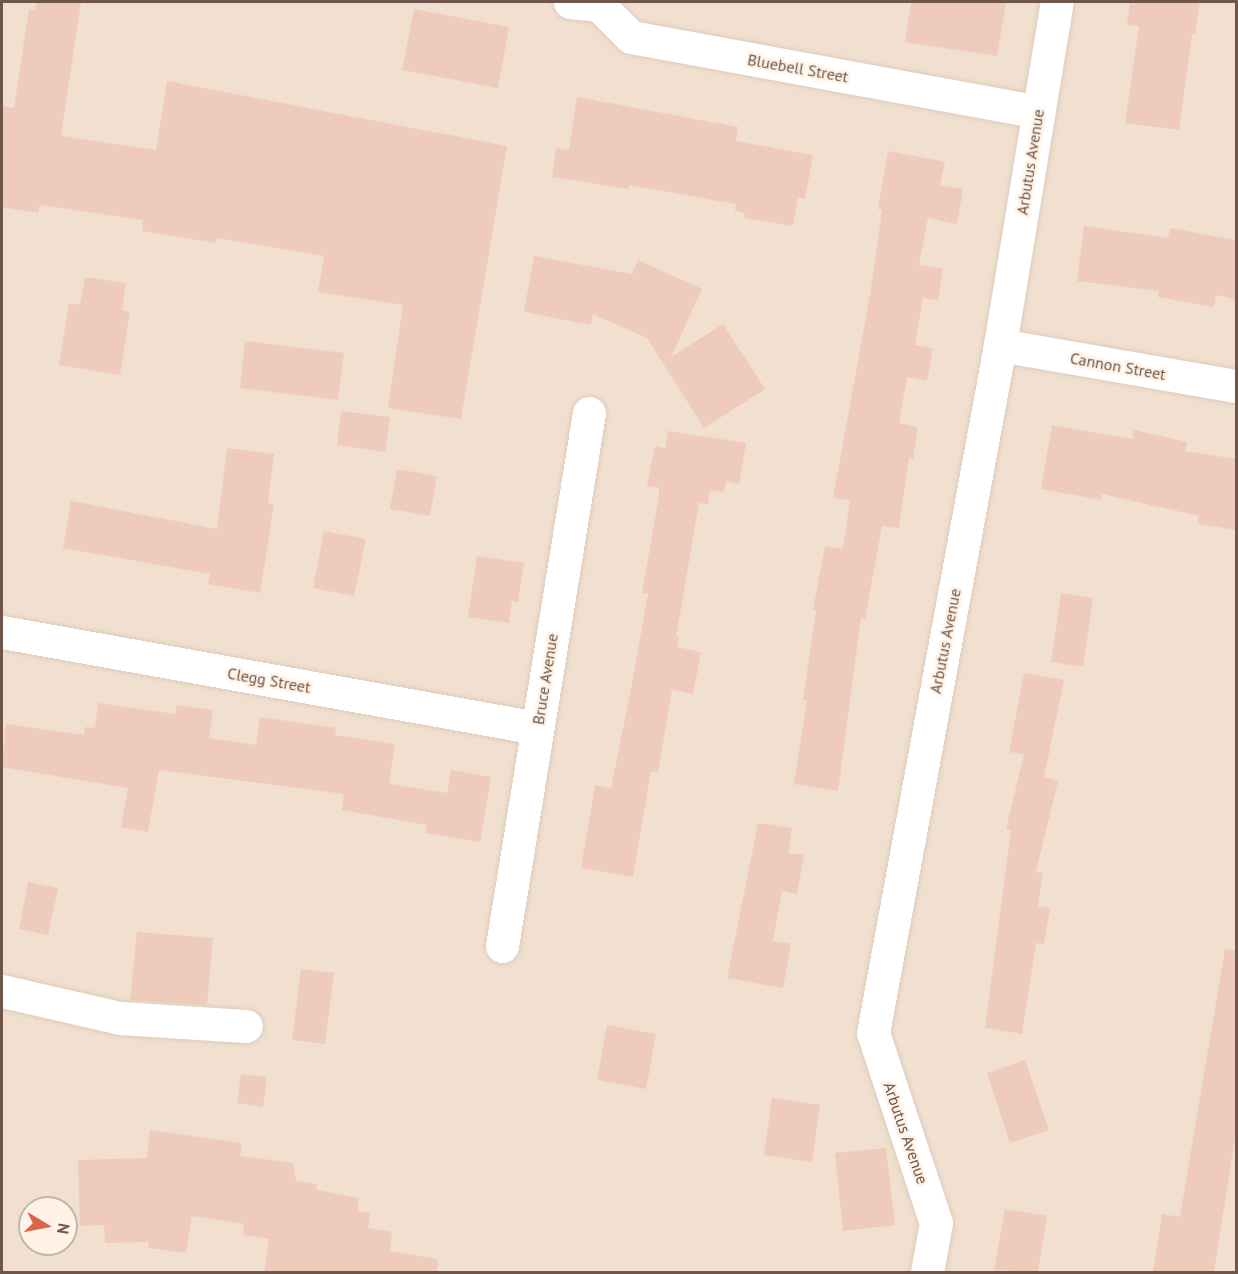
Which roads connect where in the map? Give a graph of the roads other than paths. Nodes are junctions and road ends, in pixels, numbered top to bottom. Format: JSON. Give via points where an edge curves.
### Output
{"nodes":[{"id":1,"x":1057,"y":2,"type":"edge"},
{"id":2,"x":590,"y":3,"type":"edge"},
{"id":3,"x":1038,"y":112,"type":"junction"},
{"id":4,"x":1000,"y":345,"type":"junction"},
{"id":5,"x":1236,"y":386,"type":"edge"},
{"id":6,"x":589,"y":413,"type":"dead end"},
{"id":7,"x":2,"y":632,"type":"edge"},
{"id":8,"x":537,"y":728,"type":"junction"},
{"id":9,"x":502,"y":946,"type":"dead end"},
{"id":10,"x":2,"y":991,"type":"edge"},
{"id":11,"x":246,"y":1026,"type":"dead end"},
{"id":12,"x":927,"y":1272,"type":"edge"}],
"edges":[{"from":1,"to":3,"type":"street","name":"Arbutus Avenue"},
{"from":2,"to":3,"type":"street","name":"Bluebell Street","via":[[630,37]]},
{"from":3,"to":4,"type":"street","name":"Arbutus Avenue"},
{"from":4,"to":5,"type":"street","name":"Cannon Street"},
{"from":4,"to":12,"type":"street","name":"Arbutus Avenue","via":[[873,1034],[936,1223]]},
{"from":6,"to":8,"type":"street","name":"Bruce Avenue"},
{"from":7,"to":8,"type":"street","name":"Clegg Street"},
{"from":8,"to":9,"type":"street","name":"Bruce Avenue"},
{"from":10,"to":11,"type":"street","via":[[120,1018]]}]}
